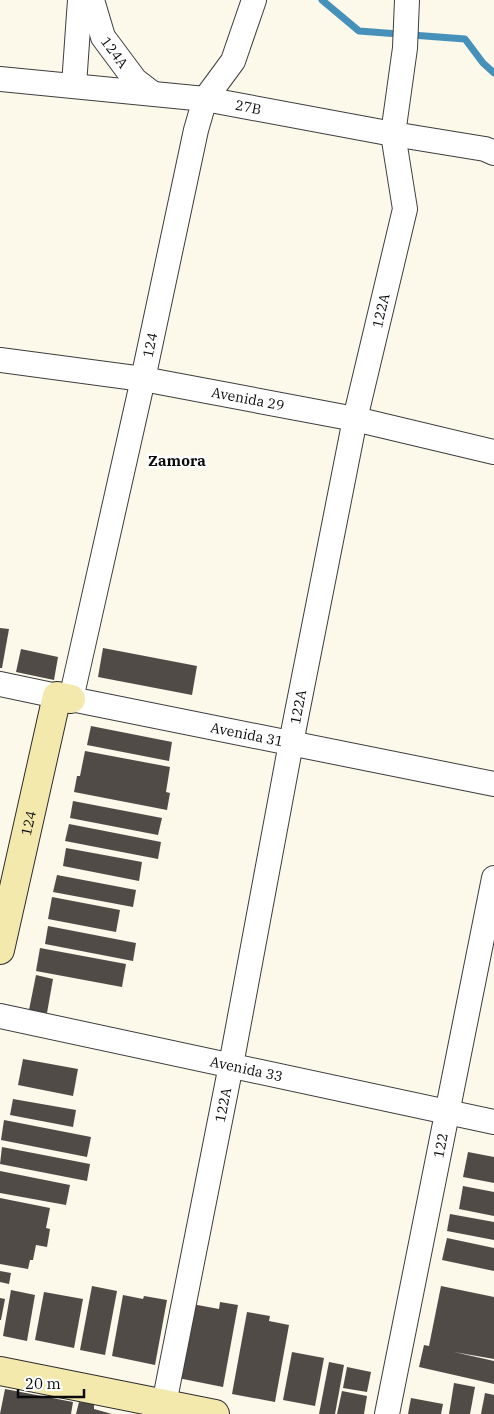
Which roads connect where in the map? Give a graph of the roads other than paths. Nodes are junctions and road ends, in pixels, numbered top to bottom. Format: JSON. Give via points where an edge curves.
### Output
{"nodes":[{"id":1,"x":80,"y":0,"type":"edge"},
{"id":2,"x":92,"y":0,"type":"edge"},
{"id":3,"x":254,"y":0,"type":"edge"},
{"id":4,"x":406,"y":8,"type":"edge"},
{"id":5,"x":0,"y":79,"type":"edge"},
{"id":6,"x":74,"y":85,"type":"junction"},
{"id":7,"x":152,"y":93,"type":"junction"},
{"id":8,"x":205,"y":99,"type":"junction"},
{"id":9,"x":393,"y":134,"type":"junction"},
{"id":10,"x":494,"y":153,"type":"edge"},
{"id":11,"x":0,"y":360,"type":"edge"},
{"id":12,"x":143,"y":379,"type":"junction"},
{"id":13,"x":355,"y":420,"type":"junction"},
{"id":14,"x":494,"y":452,"type":"edge"},
{"id":15,"x":0,"y":684,"type":"edge"},
{"id":16,"x":64,"y":698,"type":"junction"},
{"id":17,"x":291,"y":744,"type":"junction"},
{"id":18,"x":494,"y":784,"type":"edge"},
{"id":19,"x":494,"y":878,"type":"edge"},
{"id":20,"x":0,"y":950,"type":"edge"},
{"id":21,"x":0,"y":1016,"type":"edge"},
{"id":22,"x":231,"y":1065,"type":"junction"},
{"id":23,"x":446,"y":1112,"type":"junction"},
{"id":24,"x":494,"y":1122,"type":"edge"},
{"id":25,"x":0,"y":1371,"type":"edge"},
{"id":26,"x":163,"y":1409,"type":"edge"},
{"id":27,"x":215,"y":1414,"type":"edge"},
{"id":28,"x":386,"y":1414,"type":"edge"}],
"edges":[{"from":1,"to":6,"type":"street"},
{"from":2,"to":7,"type":"street","name":"124A","via":[[103,37],[135,80]]},
{"from":3,"to":8,"type":"street","name":"124","via":[[233,61]]},
{"from":4,"to":9,"type":"street","name":"122A","via":[[405,48]]},
{"from":5,"to":6,"type":"street","name":"27B"},
{"from":6,"to":7,"type":"street","name":"27B"},
{"from":7,"to":8,"type":"street","name":"27B"},
{"from":8,"to":9,"type":"street","name":"27B"},
{"from":8,"to":12,"type":"street","name":"124"},
{"from":9,"to":10,"type":"street","name":"27B"},
{"from":9,"to":13,"type":"street","name":"122A","via":[[405,209]]},
{"from":11,"to":12,"type":"street","name":"Avenida 29"},
{"from":12,"to":13,"type":"street","name":"Avenida 29"},
{"from":12,"to":16,"type":"street","name":"124"},
{"from":13,"to":14,"type":"street","name":"Avenida 29"},
{"from":13,"to":17,"type":"street","name":"122A"},
{"from":15,"to":16,"type":"street","name":"Avenida 31"},
{"from":16,"to":17,"type":"street","name":"Avenida 31"},
{"from":16,"to":20,"type":"street","name":"124"},
{"from":17,"to":18,"type":"street","name":"Avenida 31"},
{"from":17,"to":22,"type":"street","name":"122A"},
{"from":19,"to":23,"type":"street","name":"122"},
{"from":21,"to":22,"type":"street","name":"Avenida 33"},
{"from":22,"to":23,"type":"street","name":"Avenida 33"},
{"from":22,"to":26,"type":"street","name":"122A"},
{"from":23,"to":24,"type":"street","name":"Avenida 33"},
{"from":23,"to":28,"type":"street","name":"122"},
{"from":25,"to":26,"type":"street"},
{"from":26,"to":27,"type":"street"}]}
